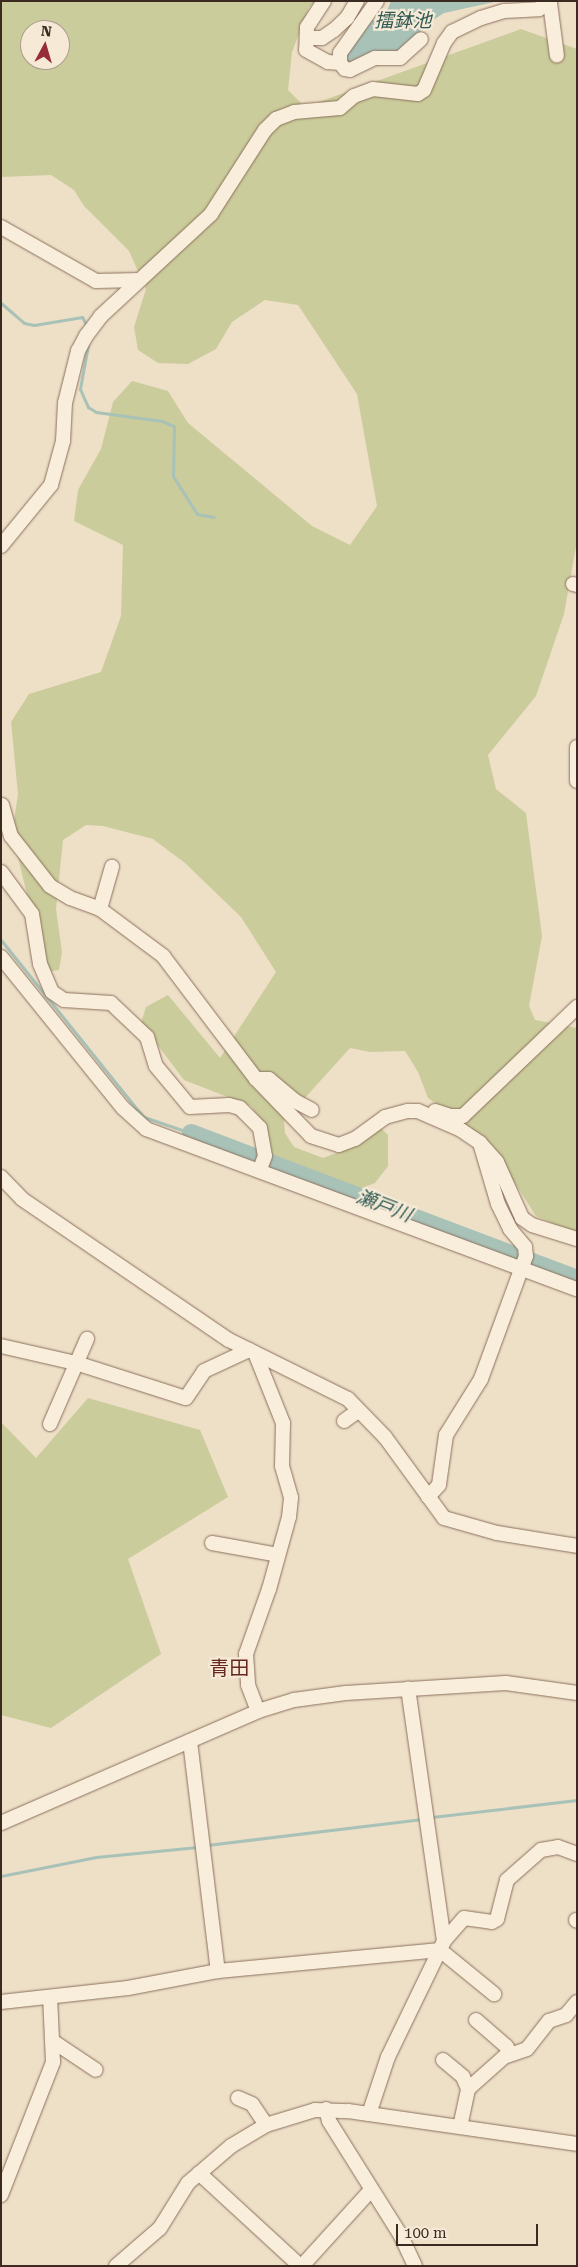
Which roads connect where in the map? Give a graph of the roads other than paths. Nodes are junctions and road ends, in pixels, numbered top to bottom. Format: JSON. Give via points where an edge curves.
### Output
{"nodes":[{"id":1,"x":324,"y":1,"type":"edge"},
{"id":2,"x":356,"y":1,"type":"edge"},
{"id":3,"x":377,"y":1,"type":"edge"},
{"id":4,"x":550,"y":2,"type":"edge"},
{"id":5,"x":307,"y":38,"type":"junction"},
{"id":6,"x":421,"y":39,"type":"dead end"},
{"id":7,"x":557,"y":56,"type":"dead end"},
{"id":8,"x":340,"y":63,"type":"junction"},
{"id":9,"x":1,"y":227,"type":"edge"},
{"id":10,"x":140,"y":280,"type":"junction"},
{"id":11,"x":1,"y":546,"type":"edge"},
{"id":12,"x":577,"y":747,"type":"edge"},
{"id":13,"x":577,"y":781,"type":"edge"},
{"id":14,"x":2,"y":806,"type":"edge"},
{"id":15,"x":1,"y":832,"type":"edge"},
{"id":16,"x":112,"y":867,"type":"dead end"},
{"id":17,"x":1,"y":872,"type":"edge"},
{"id":18,"x":100,"y":908,"type":"junction"},
{"id":19,"x":1,"y":957,"type":"edge"},
{"id":20,"x":577,"y":1007,"type":"edge"},
{"id":21,"x":256,"y":1079,"type":"junction"},
{"id":22,"x":312,"y":1110,"type":"dead end"},
{"id":23,"x":423,"y":1114,"type":"junction"},
{"id":24,"x":480,"y":1143,"type":"junction"},
{"id":25,"x":260,"y":1169,"type":"junction"},
{"id":26,"x":1,"y":1177,"type":"edge"},
{"id":27,"x":577,"y":1239,"type":"edge"},
{"id":28,"x":524,"y":1263,"type":"junction"},
{"id":29,"x":577,"y":1289,"type":"edge"},
{"id":30,"x":87,"y":1339,"type":"dead end"},
{"id":31,"x":1,"y":1346,"type":"edge"},
{"id":32,"x":252,"y":1352,"type":"junction"},
{"id":33,"x":76,"y":1363,"type":"junction"},
{"id":34,"x":358,"y":1411,"type":"junction"},
{"id":35,"x":344,"y":1421,"type":"dead end"},
{"id":36,"x":50,"y":1424,"type":"dead end"},
{"id":37,"x":428,"y":1498,"type":"junction"},
{"id":38,"x":212,"y":1543,"type":"dead end"},
{"id":39,"x":577,"y":1546,"type":"edge"},
{"id":40,"x":278,"y":1556,"type":"junction"},
{"id":41,"x":408,"y":1689,"type":"junction"},
{"id":42,"x":577,"y":1693,"type":"edge"},
{"id":43,"x":258,"y":1711,"type":"junction"},
{"id":44,"x":190,"y":1741,"type":"junction"},
{"id":45,"x":1,"y":1823,"type":"edge"},
{"id":46,"x":577,"y":1854,"type":"edge"},
{"id":47,"x":442,"y":1946,"type":"junction"},
{"id":48,"x":218,"y":1971,"type":"junction"},
{"id":49,"x":494,"y":1994,"type":"dead end"},
{"id":50,"x":50,"y":1997,"type":"junction"},
{"id":51,"x":1,"y":2002,"type":"edge"},
{"id":52,"x":577,"y":2002,"type":"edge"},
{"id":53,"x":476,"y":2020,"type":"dead end"},
{"id":54,"x":54,"y":2042,"type":"junction"},
{"id":55,"x":511,"y":2054,"type":"junction"},
{"id":56,"x":442,"y":2060,"type":"dead end"},
{"id":57,"x":96,"y":2070,"type":"dead end"},
{"id":58,"x":468,"y":2089,"type":"junction"},
{"id":59,"x":238,"y":2098,"type":"dead end"},
{"id":60,"x":326,"y":2109,"type":"junction"},
{"id":61,"x":369,"y":2114,"type":"junction"},
{"id":62,"x":266,"y":2125,"type":"junction"},
{"id":63,"x":460,"y":2127,"type":"junction"},
{"id":64,"x":577,"y":2144,"type":"edge"},
{"id":65,"x":199,"y":2173,"type":"junction"},
{"id":66,"x":370,"y":2191,"type":"junction"},
{"id":67,"x":1,"y":2195,"type":"edge"},
{"id":68,"x":116,"y":2266,"type":"edge"},
{"id":69,"x":301,"y":2266,"type":"edge"},
{"id":70,"x":415,"y":2266,"type":"edge"}],
"edges":[{"from":1,"to":5,"type":"street","via":[[312,17]]},
{"from":2,"to":5,"type":"street","via":[[347,18],[334,30],[322,38]]},
{"from":3,"to":8,"type":"street","via":[[342,50]]},
{"from":4,"to":7,"type":"street"},
{"from":4,"to":10,"type":"street","via":[[539,9],[504,11],[452,32],[424,90],[418,94],[373,89],[354,96],[340,108],[294,112],[276,119],[265,130],[211,214]]},
{"from":5,"to":8,"type":"street","via":[[306,50],[328,62]]},
{"from":6,"to":8,"type":"street","via":[[400,58],[375,58],[350,70]]},
{"from":9,"to":10,"type":"street","via":[[96,281]]},
{"from":10,"to":11,"type":"street","via":[[101,316],[78,351],[65,403],[58,467],[51,485]]},
{"from":12,"to":13,"type":"street"},
{"from":14,"to":15,"type":"street"},
{"from":14,"to":18,"type":"street","via":[[11,836],[53,889]]},
{"from":16,"to":18,"type":"street"},
{"from":17,"to":25,"type":"street","via":[[32,914],[40,964],[52,992],[64,1000],[109,1000],[147,1037],[156,1066],[190,1108],[229,1105],[240,1108],[260,1128],[265,1156]]},
{"from":18,"to":21,"type":"street","via":[[163,956]]},
{"from":19,"to":25,"type":"street","via":[[133,1119],[146,1129]]},
{"from":20,"to":23,"type":"street","via":[[464,1116],[450,1116],[426,1108]]},
{"from":21,"to":22,"type":"street","via":[[269,1079],[295,1101]]},
{"from":21,"to":23,"type":"street","via":[[310,1136],[339,1145],[395,1114],[408,1111]]},
{"from":23,"to":24,"type":"street","via":[[461,1130]]},
{"from":24,"to":27,"type":"street","via":[[497,1162],[522,1218],[532,1226]]},
{"from":24,"to":28,"type":"street","via":[[498,1204],[510,1230],[525,1246]]},
{"from":25,"to":28,"type":"street"},
{"from":26,"to":32,"type":"street","via":[[22,1199],[229,1340]]},
{"from":28,"to":29,"type":"street"},
{"from":28,"to":37,"type":"street","via":[[481,1380],[446,1435],[438,1485]]},
{"from":30,"to":33,"type":"street"},
{"from":31,"to":33,"type":"street"},
{"from":32,"to":33,"type":"street","via":[[204,1371],[186,1398]]},
{"from":32,"to":34,"type":"street","via":[[348,1399]]},
{"from":32,"to":40,"type":"street","via":[[283,1423],[285,1436],[282,1466],[291,1498]]},
{"from":33,"to":36,"type":"street"},
{"from":34,"to":35,"type":"street"},
{"from":34,"to":37,"type":"street","via":[[385,1437]]},
{"from":37,"to":39,"type":"street","via":[[444,1518],[497,1533]]},
{"from":38,"to":40,"type":"street"},
{"from":40,"to":43,"type":"street","via":[[246,1654],[248,1684]]},
{"from":41,"to":42,"type":"street","via":[[506,1683]]},
{"from":41,"to":43,"type":"street","via":[[324,1695]]},
{"from":41,"to":47,"type":"street"},
{"from":43,"to":44,"type":"street"},
{"from":44,"to":45,"type":"street"},
{"from":44,"to":48,"type":"street"},
{"from":46,"to":47,"type":"street","via":[[558,1847],[541,1850],[507,1880],[497,1919],[492,1922],[464,1918]]},
{"from":47,"to":48,"type":"street"},
{"from":47,"to":49,"type":"street"},
{"from":47,"to":61,"type":"street","via":[[388,2057]]},
{"from":48,"to":50,"type":"street","via":[[153,1984]]},
{"from":50,"to":51,"type":"street"},
{"from":50,"to":54,"type":"street"},
{"from":52,"to":55,"type":"street","via":[[566,2015],[549,2021],[527,2049]]},
{"from":53,"to":55,"type":"street"},
{"from":54,"to":57,"type":"street"},
{"from":54,"to":67,"type":"street","via":[[54,2062]]},
{"from":55,"to":58,"type":"street"},
{"from":56,"to":58,"type":"street","via":[[463,2078]]},
{"from":58,"to":63,"type":"street"},
{"from":59,"to":62,"type":"street","via":[[252,2104]]},
{"from":60,"to":61,"type":"street"},
{"from":60,"to":62,"type":"street"},
{"from":60,"to":66,"type":"street","via":[[329,2121]]},
{"from":61,"to":63,"type":"street"},
{"from":62,"to":65,"type":"street","via":[[237,2141]]},
{"from":63,"to":64,"type":"street"},
{"from":65,"to":68,"type":"street","via":[[188,2183],[160,2228]]},
{"from":65,"to":69,"type":"street"},
{"from":66,"to":69,"type":"street"},
{"from":66,"to":70,"type":"street","via":[[401,2236]]}]}
